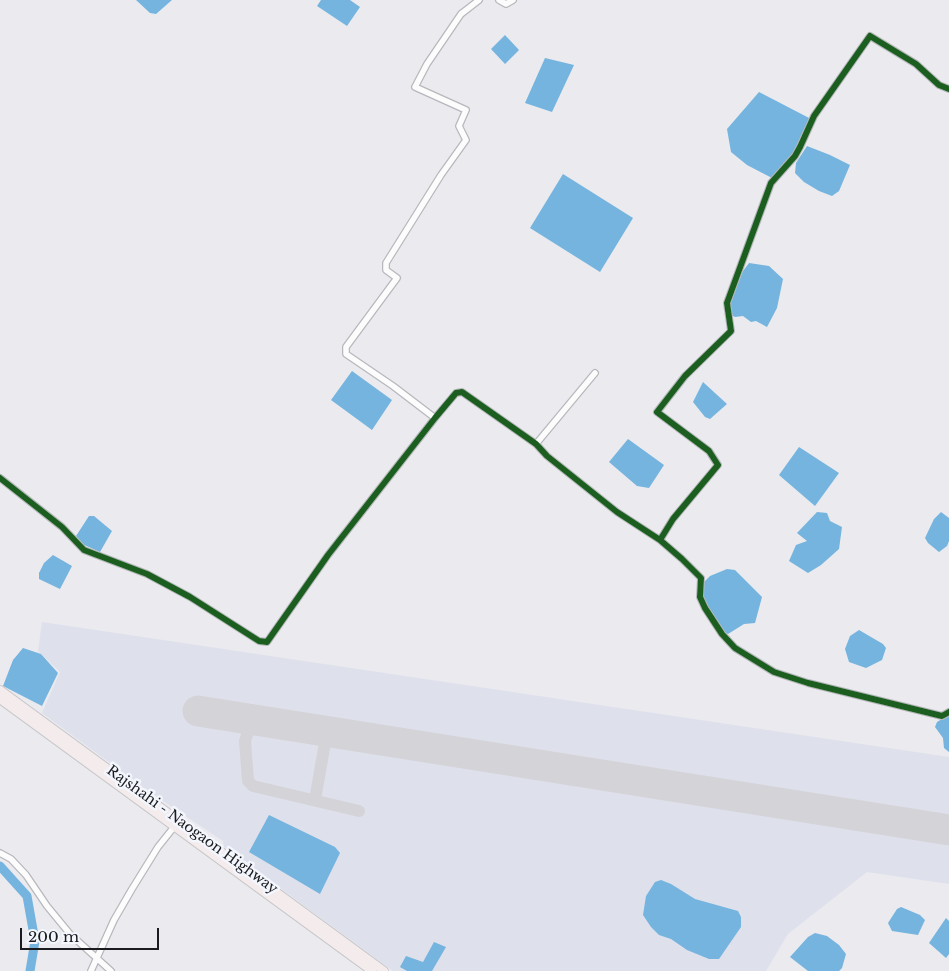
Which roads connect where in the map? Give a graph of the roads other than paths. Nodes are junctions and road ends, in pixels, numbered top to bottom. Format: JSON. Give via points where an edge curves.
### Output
{"nodes":[{"id":1,"x":479,"y":0,"type":"edge"},
{"id":2,"x":499,"y":0,"type":"edge"},
{"id":3,"x":513,"y":0,"type":"edge"},
{"id":4,"x":949,"y":89,"type":"edge"},
{"id":5,"x":595,"y":373,"type":"dead end"},
{"id":6,"x":435,"y":418,"type":"junction"},
{"id":7,"x":536,"y":444,"type":"junction"},
{"id":8,"x":0,"y":478,"type":"edge"},
{"id":9,"x":660,"y":540,"type":"junction"},
{"id":10,"x":0,"y":690,"type":"edge"},
{"id":11,"x":0,"y":699,"type":"edge"},
{"id":12,"x":949,"y":712,"type":"edge"},
{"id":13,"x":164,"y":815,"type":"junction"},
{"id":14,"x":174,"y":827,"type":"junction"},
{"id":15,"x":0,"y":853,"type":"edge"},
{"id":16,"x":96,"y":957,"type":"junction"},
{"id":17,"x":91,"y":971,"type":"edge"},
{"id":18,"x":111,"y":971,"type":"edge"},
{"id":19,"x":372,"y":971,"type":"edge"},
{"id":20,"x":384,"y":971,"type":"edge"}],
"edges":[{"from":1,"to":6,"type":"street","via":[[461,14],[415,87],[466,110],[459,126],[466,140],[386,263],[386,270],[397,278],[346,347],[346,354]]},
{"from":2,"to":3,"type":"street","via":[[506,4]]},
{"from":4,"to":9,"type":"street","via":[[938,85],[916,64],[870,36],[814,116],[800,148],[771,183],[727,303],[731,331],[685,376],[657,412],[710,451],[718,465],[673,519]]},
{"from":5,"to":7,"type":"street"},
{"from":6,"to":7,"type":"street","via":[[456,393],[462,392]]},
{"from":6,"to":8,"type":"street","via":[[328,555],[267,642],[259,641],[147,574],[84,550],[62,527]]},
{"from":7,"to":9,"type":"street","via":[[609,506]]},
{"from":9,"to":12,"type":"street","via":[[701,578],[700,597],[704,608],[722,634],[736,648],[774,672],[942,716]]},
{"from":10,"to":13,"type":"main road","name":"Rajshahi - Naogaon Highway"},
{"from":11,"to":13,"type":"main road","name":"Rajshahi - Naogaon Highway"},
{"from":13,"to":14,"type":"main road","name":"Rajshahi - Naogaon Highway"},
{"from":13,"to":20,"type":"main road","name":"Rajshahi - Naogaon Highway"},
{"from":14,"to":16,"type":"street","via":[[132,888]]},
{"from":14,"to":19,"type":"main road","name":"Rajshahi - Naogaon Highway"},
{"from":15,"to":16,"type":"street","via":[[11,859],[26,875],[46,906]]},
{"from":16,"to":17,"type":"street"},
{"from":16,"to":18,"type":"street"}]}
